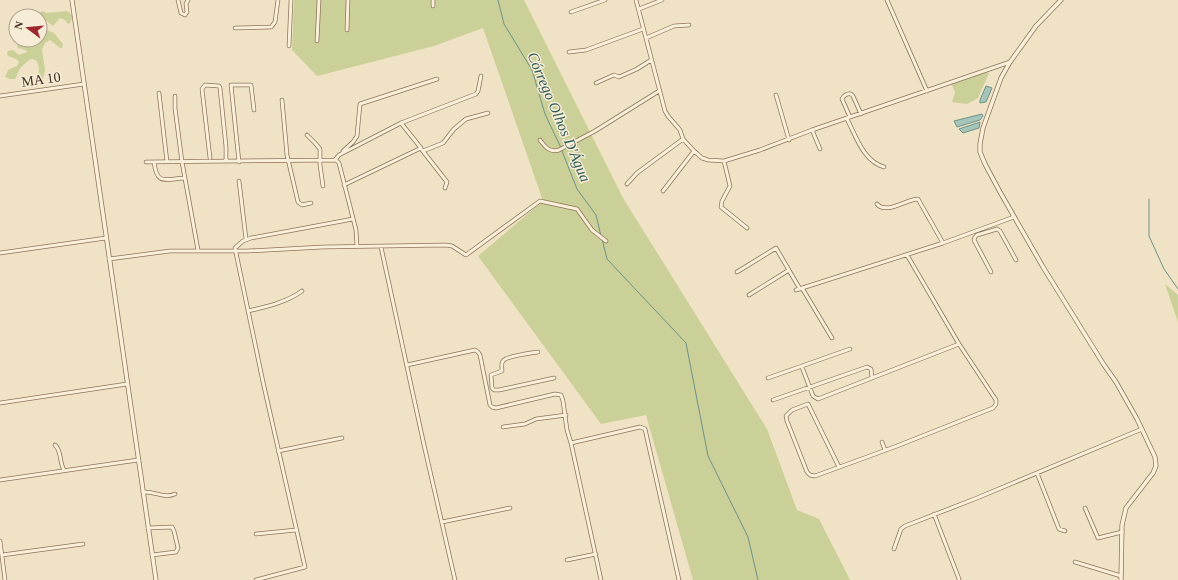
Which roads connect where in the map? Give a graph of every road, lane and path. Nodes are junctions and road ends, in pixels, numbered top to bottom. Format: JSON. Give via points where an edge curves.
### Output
{"nodes":[{"id":1,"x":72,"y":0,"type":"edge"},
{"id":2,"x":178,"y":0,"type":"edge"},
{"id":3,"x":188,"y":0,"type":"edge"},
{"id":4,"x":278,"y":0,"type":"edge"},
{"id":5,"x":291,"y":0,"type":"edge"},
{"id":6,"x":319,"y":0,"type":"edge"},
{"id":7,"x":348,"y":0,"type":"edge"},
{"id":8,"x":433,"y":0,"type":"edge"},
{"id":9,"x":605,"y":0,"type":"edge"},
{"id":10,"x":636,"y":0,"type":"edge"},
{"id":11,"x":662,"y":0,"type":"edge"},
{"id":12,"x":887,"y":0,"type":"edge"},
{"id":13,"x":1061,"y":0,"type":"edge"},
{"id":14,"x":433,"y":6,"type":"dead end"},
{"id":15,"x":639,"y":9,"type":"junction"},
{"id":16,"x":570,"y":12,"type":"dead end"},
{"id":17,"x":689,"y":25,"type":"dead end"},
{"id":18,"x":235,"y":28,"type":"dead end"},
{"id":19,"x":643,"y":29,"type":"junction"},
{"id":20,"x":347,"y":30,"type":"dead end"},
{"id":21,"x":646,"y":38,"type":"junction"},
{"id":22,"x":317,"y":41,"type":"dead end"},
{"id":23,"x":289,"y":46,"type":"dead end"},
{"id":24,"x":569,"y":52,"type":"dead end"},
{"id":25,"x":651,"y":60,"type":"junction"},
{"id":26,"x":1010,"y":62,"type":"junction"},
{"id":27,"x":482,"y":76,"type":"dead end"},
{"id":28,"x":437,"y":79,"type":"dead end"},
{"id":29,"x":596,"y":83,"type":"dead end"},
{"id":30,"x":84,"y":84,"type":"junction"},
{"id":31,"x":659,"y":91,"type":"junction"},
{"id":32,"x":927,"y":91,"type":"junction"},
{"id":33,"x":159,"y":94,"type":"dead end"},
{"id":34,"x":776,"y":95,"type":"dead end"},
{"id":35,"x":0,"y":96,"type":"edge"},
{"id":36,"x":175,"y":96,"type":"dead end"},
{"id":37,"x":282,"y":100,"type":"dead end"},
{"id":38,"x":254,"y":110,"type":"dead end"},
{"id":39,"x":488,"y":114,"type":"dead end"},
{"id":40,"x":860,"y":114,"type":"junction"},
{"id":41,"x":849,"y":118,"type":"junction"},
{"id":42,"x":401,"y":123,"type":"junction"},
{"id":43,"x":812,"y":130,"type":"junction"},
{"id":44,"x":307,"y":135,"type":"dead end"},
{"id":45,"x":683,"y":139,"type":"junction"},
{"id":46,"x":540,"y":140,"type":"dead end"},
{"id":47,"x":789,"y":140,"type":"junction"},
{"id":48,"x":820,"y":149,"type":"dead end"},
{"id":49,"x":422,"y":150,"type":"junction"},
{"id":50,"x":694,"y":151,"type":"junction"},
{"id":51,"x":339,"y":155,"type":"junction"},
{"id":52,"x":210,"y":158,"type":"dead end"},
{"id":53,"x":320,"y":160,"type":"junction"},
{"id":54,"x":335,"y":160,"type":"junction"},
{"id":55,"x":288,"y":161,"type":"junction"},
{"id":56,"x":724,"y":161,"type":"junction"},
{"id":57,"x":146,"y":162,"type":"dead end"},
{"id":58,"x":154,"y":162,"type":"junction"},
{"id":59,"x":167,"y":162,"type":"junction"},
{"id":60,"x":182,"y":162,"type":"junction"},
{"id":61,"x":226,"y":162,"type":"junction"},
{"id":62,"x":239,"y":162,"type":"junction"},
{"id":63,"x":884,"y":167,"type":"dead end"},
{"id":64,"x":185,"y":178,"type":"junction"},
{"id":65,"x":239,"y":181,"type":"dead end"},
{"id":66,"x":627,"y":184,"type":"dead end"},
{"id":67,"x":323,"y":186,"type":"dead end"},
{"id":68,"x":344,"y":186,"type":"junction"},
{"id":69,"x":445,"y":188,"type":"dead end"},
{"id":70,"x":663,"y":191,"type":"dead end"},
{"id":71,"x":312,"y":203,"type":"dead end"},
{"id":72,"x":877,"y":204,"type":"dead end"},
{"id":73,"x":1014,"y":217,"type":"junction"},
{"id":74,"x":353,"y":219,"type":"junction"},
{"id":75,"x":747,"y":228,"type":"dead end"},
{"id":76,"x":983,"y":228,"type":"junction"},
{"id":77,"x":984,"y":232,"type":"junction"},
{"id":78,"x":106,"y":238,"type":"junction"},
{"id":79,"x":246,"y":239,"type":"junction"},
{"id":80,"x":606,"y":241,"type":"dead end"},
{"id":81,"x":943,"y":243,"type":"junction"},
{"id":82,"x":357,"y":247,"type":"junction"},
{"id":83,"x":381,"y":247,"type":"junction"},
{"id":84,"x":198,"y":250,"type":"junction"},
{"id":85,"x":235,"y":251,"type":"junction"},
{"id":86,"x":0,"y":253,"type":"edge"},
{"id":87,"x":906,"y":255,"type":"junction"},
{"id":88,"x":109,"y":259,"type":"junction"},
{"id":89,"x":1016,"y":260,"type":"dead end"},
{"id":90,"x":789,"y":270,"type":"junction"},
{"id":91,"x":737,"y":272,"type":"dead end"},
{"id":92,"x":991,"y":272,"type":"dead end"},
{"id":93,"x":799,"y":289,"type":"junction"},
{"id":94,"x":302,"y":291,"type":"dead end"},
{"id":95,"x":749,"y":295,"type":"dead end"},
{"id":96,"x":248,"y":311,"type":"junction"},
{"id":97,"x":832,"y":338,"type":"dead end"},
{"id":98,"x":959,"y":344,"type":"junction"},
{"id":99,"x":850,"y":349,"type":"dead end"},
{"id":100,"x":538,"y":352,"type":"dead end"},
{"id":101,"x":407,"y":365,"type":"junction"},
{"id":102,"x":802,"y":367,"type":"junction"},
{"id":103,"x":491,"y":374,"type":"junction"},
{"id":104,"x":484,"y":377,"type":"junction"},
{"id":105,"x":554,"y":378,"type":"dead end"},
{"id":106,"x":768,"y":378,"type":"dead end"},
{"id":107,"x":872,"y":378,"type":"junction"},
{"id":108,"x":127,"y":384,"type":"junction"},
{"id":109,"x":810,"y":387,"type":"junction"},
{"id":110,"x":773,"y":400,"type":"dead end"},
{"id":111,"x":0,"y":403,"type":"edge"},
{"id":112,"x":566,"y":415,"type":"junction"},
{"id":113,"x":503,"y":427,"type":"dead end"},
{"id":114,"x":1142,"y":429,"type":"junction"},
{"id":115,"x":342,"y":438,"type":"dead end"},
{"id":116,"x":882,"y":442,"type":"dead end"},
{"id":117,"x":571,"y":443,"type":"junction"},
{"id":118,"x":55,"y":445,"type":"dead end"},
{"id":119,"x":885,"y":450,"type":"junction"},
{"id":120,"x":278,"y":451,"type":"junction"},
{"id":121,"x":138,"y":460,"type":"junction"},
{"id":122,"x":839,"y":467,"type":"junction"},
{"id":123,"x":64,"y":470,"type":"junction"},
{"id":124,"x":1037,"y":473,"type":"junction"},
{"id":125,"x":0,"y":480,"type":"edge"},
{"id":126,"x":143,"y":492,"type":"junction"},
{"id":127,"x":175,"y":494,"type":"dead end"},
{"id":128,"x":510,"y":508,"type":"dead end"},
{"id":129,"x":1085,"y":508,"type":"dead end"},
{"id":130,"x":934,"y":514,"type":"junction"},
{"id":131,"x":442,"y":522,"type":"junction"},
{"id":132,"x":148,"y":528,"type":"junction"},
{"id":133,"x":296,"y":530,"type":"junction"},
{"id":134,"x":1065,"y":531,"type":"dead end"},
{"id":135,"x":1122,"y":532,"type":"junction"},
{"id":136,"x":256,"y":534,"type":"dead end"},
{"id":137,"x":0,"y":541,"type":"edge"},
{"id":138,"x":84,"y":544,"type":"dead end"},
{"id":139,"x":894,"y":548,"type":"dead end"},
{"id":140,"x":596,"y":554,"type":"junction"},
{"id":141,"x":152,"y":555,"type":"junction"},
{"id":142,"x":2,"y":556,"type":"junction"},
{"id":143,"x":567,"y":560,"type":"dead end"},
{"id":144,"x":1075,"y":562,"type":"dead end"},
{"id":145,"x":1121,"y":578,"type":"edge"},
{"id":146,"x":959,"y":579,"type":"dead end"},
{"id":147,"x":6,"y":580,"type":"edge"},
{"id":148,"x":156,"y":580,"type":"edge"},
{"id":149,"x":256,"y":580,"type":"edge"},
{"id":150,"x":455,"y":580,"type":"edge"},
{"id":151,"x":601,"y":580,"type":"edge"},
{"id":152,"x":679,"y":580,"type":"edge"}],
"edges":[{"from":1,"to":30,"type":"street"},
{"from":2,"to":3,"type":"street","via":[[181,14],[184,15],[187,12]]},
{"from":4,"to":18,"type":"street","via":[[272,27]]},
{"from":5,"to":23,"type":"street"},
{"from":6,"to":22,"type":"street"},
{"from":7,"to":20,"type":"street"},
{"from":8,"to":14,"type":"street"},
{"from":9,"to":16,"type":"street"},
{"from":10,"to":15,"type":"street"},
{"from":11,"to":15,"type":"street"},
{"from":12,"to":32,"type":"street"},
{"from":13,"to":26,"type":"street","via":[[1036,26]]},
{"from":15,"to":19,"type":"street"},
{"from":17,"to":21,"type":"street","via":[[674,26]]},
{"from":19,"to":21,"type":"street"},
{"from":19,"to":24,"type":"street","via":[[586,50]]},
{"from":21,"to":25,"type":"street"},
{"from":25,"to":29,"type":"street","via":[[619,77],[614,75]]},
{"from":25,"to":31,"type":"street"},
{"from":26,"to":32,"type":"street"},
{"from":26,"to":73,"type":"street","via":[[994,97],[984,128],[980,152]]},
{"from":27,"to":42,"type":"street","via":[[476,93]]},
{"from":28,"to":51,"type":"street","via":[[360,104],[357,136]]},
{"from":30,"to":35,"type":"street","name":"MA 10"},
{"from":30,"to":78,"type":"street"},
{"from":31,"to":45,"type":"street","via":[[665,111],[680,130]]},
{"from":31,"to":46,"type":"street","via":[[559,150],[550,150]]},
{"from":32,"to":40,"type":"street"},
{"from":33,"to":59,"type":"street"},
{"from":34,"to":47,"type":"street"},
{"from":36,"to":60,"type":"street"},
{"from":37,"to":55,"type":"street"},
{"from":38,"to":62,"type":"street","via":[[251,85],[231,85]]},
{"from":39,"to":49,"type":"street","via":[[466,119],[443,143]]},
{"from":40,"to":41,"type":"street"},
{"from":40,"to":41,"type":"street","via":[[853,96],[848,94],[842,101]]},
{"from":41,"to":43,"type":"street"},
{"from":41,"to":63,"type":"street","via":[[852,130],[866,155]]},
{"from":42,"to":49,"type":"street"},
{"from":42,"to":51,"type":"street"},
{"from":43,"to":47,"type":"street"},
{"from":43,"to":48,"type":"street"},
{"from":44,"to":53,"type":"street","via":[[319,147]]},
{"from":45,"to":50,"type":"street"},
{"from":45,"to":66,"type":"street","via":[[637,173]]},
{"from":47,"to":56,"type":"street"},
{"from":49,"to":68,"type":"street"},
{"from":49,"to":69,"type":"street","via":[[448,183]]},
{"from":50,"to":56,"type":"street","via":[[708,160]]},
{"from":50,"to":70,"type":"street"},
{"from":51,"to":54,"type":"street"},
{"from":52,"to":61,"type":"street","via":[[202,89],[205,85],[216,85],[220,88]]},
{"from":53,"to":54,"type":"street"},
{"from":53,"to":55,"type":"street"},
{"from":53,"to":67,"type":"street"},
{"from":54,"to":68,"type":"street","via":[[338,162]]},
{"from":55,"to":62,"type":"street"},
{"from":55,"to":71,"type":"street","via":[[298,203]]},
{"from":56,"to":75,"type":"street","via":[[730,186],[722,201],[722,208]]},
{"from":57,"to":58,"type":"street"},
{"from":58,"to":59,"type":"street"},
{"from":58,"to":64,"type":"street","via":[[155,173],[161,180]]},
{"from":59,"to":60,"type":"street"},
{"from":60,"to":61,"type":"street"},
{"from":60,"to":64,"type":"street"},
{"from":61,"to":62,"type":"street"},
{"from":64,"to":84,"type":"street"},
{"from":65,"to":79,"type":"street"},
{"from":68,"to":74,"type":"street"},
{"from":72,"to":81,"type":"street","via":[[886,208],[918,199]]},
{"from":73,"to":76,"type":"street"},
{"from":73,"to":114,"type":"street","via":[[1116,382]]},
{"from":74,"to":79,"type":"street"},
{"from":74,"to":82,"type":"street"},
{"from":76,"to":77,"type":"street"},
{"from":76,"to":81,"type":"street"},
{"from":77,"to":89,"type":"street","via":[[994,229],[1000,231]]},
{"from":77,"to":92,"type":"street","via":[[975,236],[974,240]]},
{"from":78,"to":86,"type":"street"},
{"from":78,"to":88,"type":"street"},
{"from":79,"to":85,"type":"street","via":[[236,245]]},
{"from":80,"to":83,"type":"street","via":[[592,230],[577,209],[540,201],[468,254],[446,245]]},
{"from":81,"to":87,"type":"street"},
{"from":82,"to":83,"type":"street"},
{"from":82,"to":85,"type":"street"},
{"from":83,"to":101,"type":"street"},
{"from":84,"to":85,"type":"street"},
{"from":84,"to":88,"type":"street"},
{"from":85,"to":96,"type":"street"},
{"from":87,"to":93,"type":"street"},
{"from":87,"to":98,"type":"street"},
{"from":88,"to":108,"type":"street"},
{"from":90,"to":91,"type":"street","via":[[776,248]]},
{"from":90,"to":93,"type":"street"},
{"from":90,"to":95,"type":"street"},
{"from":93,"to":97,"type":"street"},
{"from":94,"to":96,"type":"street","via":[[271,306]]},
{"from":96,"to":120,"type":"street"},
{"from":98,"to":107,"type":"street"},
{"from":98,"to":119,"type":"street","via":[[996,400],[995,406]]},
{"from":99,"to":102,"type":"street"},
{"from":100,"to":103,"type":"street","via":[[504,360],[502,371]]},
{"from":101,"to":104,"type":"street","via":[[475,350],[480,355]]},
{"from":101,"to":131,"type":"street"},
{"from":102,"to":106,"type":"street"},
{"from":102,"to":109,"type":"street"},
{"from":103,"to":104,"type":"street"},
{"from":103,"to":105,"type":"street","via":[[494,390]]},
{"from":104,"to":112,"type":"street","via":[[492,408],[559,394]]},
{"from":107,"to":109,"type":"street","via":[[818,399],[814,397]]},
{"from":107,"to":109,"type":"street","via":[[871,369],[867,367]]},
{"from":108,"to":111,"type":"street"},
{"from":108,"to":121,"type":"street"},
{"from":109,"to":110,"type":"street"},
{"from":112,"to":113,"type":"street"},
{"from":112,"to":117,"type":"street"},
{"from":114,"to":124,"type":"street"},
{"from":114,"to":135,"type":"street","via":[[1155,457],[1156,466],[1126,508]]},
{"from":115,"to":120,"type":"street"},
{"from":116,"to":119,"type":"street"},
{"from":117,"to":140,"type":"street"},
{"from":117,"to":152,"type":"street","via":[[640,427],[645,430]]},
{"from":118,"to":123,"type":"street","via":[[59,450]]},
{"from":119,"to":122,"type":"street"},
{"from":120,"to":133,"type":"street"},
{"from":121,"to":123,"type":"street"},
{"from":121,"to":126,"type":"street"},
{"from":122,"to":122,"type":"street","via":[[815,476],[808,474],[787,421],[787,414],[808,404]]},
{"from":123,"to":125,"type":"street"},
{"from":124,"to":130,"type":"street"},
{"from":124,"to":134,"type":"street","via":[[1060,529]]},
{"from":126,"to":127,"type":"street","via":[[166,496]]},
{"from":126,"to":132,"type":"street"},
{"from":128,"to":131,"type":"street"},
{"from":129,"to":135,"type":"street","via":[[1098,538]]},
{"from":130,"to":139,"type":"street","via":[[903,527]]},
{"from":130,"to":146,"type":"street"},
{"from":131,"to":150,"type":"street"},
{"from":132,"to":141,"type":"street"},
{"from":132,"to":141,"type":"street","via":[[172,527],[178,548],[176,552]]},
{"from":133,"to":136,"type":"street"},
{"from":133,"to":149,"type":"street","via":[[305,567]]},
{"from":135,"to":145,"type":"street"},
{"from":137,"to":142,"type":"street"},
{"from":138,"to":142,"type":"street"},
{"from":140,"to":143,"type":"street"},
{"from":140,"to":151,"type":"street"},
{"from":141,"to":148,"type":"street"},
{"from":142,"to":147,"type":"street"},
{"from":144,"to":145,"type":"street"}]}
